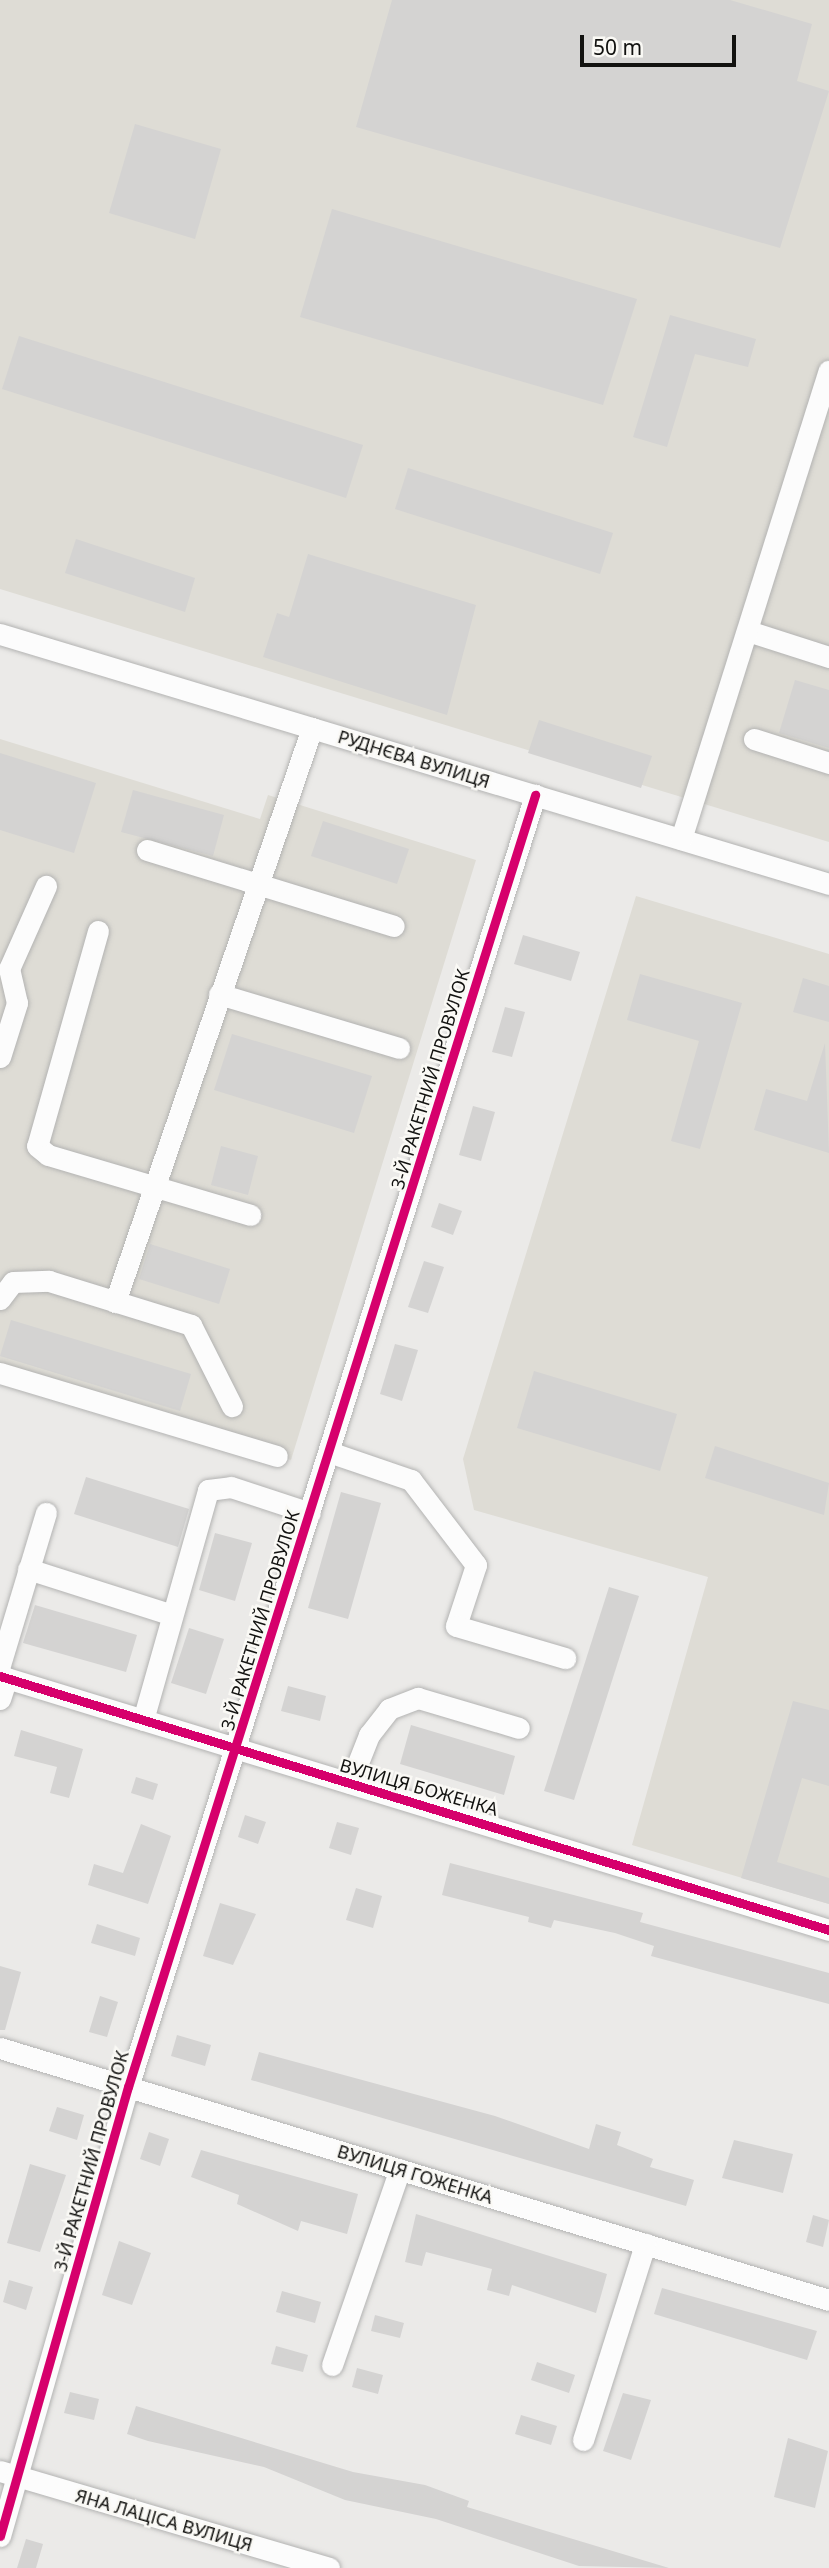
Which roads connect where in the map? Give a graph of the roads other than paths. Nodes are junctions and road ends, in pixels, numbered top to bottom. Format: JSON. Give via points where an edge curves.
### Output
{"nodes":[{"id":1,"x":829,"y":371,"type":"edge"},
{"id":2,"x":748,"y":631,"type":"junction"},
{"id":3,"x":0,"y":634,"type":"edge"},
{"id":4,"x":829,"y":657,"type":"edge"},
{"id":5,"x":312,"y":728,"type":"junction"},
{"id":6,"x":754,"y":739,"type":"dead end"},
{"id":7,"x":829,"y":762,"type":"edge"},
{"id":8,"x":535,"y":795,"type":"junction"},
{"id":9,"x":681,"y":839,"type":"junction"},
{"id":10,"x":147,"y":850,"type":"dead end"},
{"id":11,"x":257,"y":883,"type":"junction"},
{"id":12,"x":829,"y":884,"type":"edge"},
{"id":13,"x":46,"y":886,"type":"dead end"},
{"id":14,"x":394,"y":926,"type":"dead end"},
{"id":15,"x":98,"y":931,"type":"dead end"},
{"id":16,"x":5,"y":967,"type":"edge"},
{"id":17,"x":219,"y":994,"type":"junction"},
{"id":18,"x":399,"y":1048,"type":"dead end"},
{"id":19,"x":0,"y":1057,"type":"edge"},
{"id":20,"x":154,"y":1187,"type":"junction"},
{"id":21,"x":250,"y":1216,"type":"dead end"},
{"id":22,"x":0,"y":1299,"type":"edge"},
{"id":23,"x":115,"y":1302,"type":"junction"},
{"id":24,"x":0,"y":1373,"type":"edge"},
{"id":25,"x":232,"y":1406,"type":"dead end"},
{"id":26,"x":329,"y":1452,"type":"junction"},
{"id":27,"x":277,"y":1456,"type":"dead end"},
{"id":28,"x":46,"y":1513,"type":"dead end"},
{"id":29,"x":310,"y":1513,"type":"junction"},
{"id":30,"x":28,"y":1569,"type":"junction"},
{"id":31,"x":173,"y":1615,"type":"junction"},
{"id":32,"x":565,"y":1658,"type":"dead end"},
{"id":33,"x":2,"y":1673,"type":"edge"},
{"id":34,"x":0,"y":1699,"type":"edge"},
{"id":35,"x":143,"y":1720,"type":"junction"},
{"id":36,"x":519,"y":1728,"type":"dead end"},
{"id":37,"x":236,"y":1749,"type":"junction"},
{"id":38,"x":350,"y":1783,"type":"junction"},
{"id":39,"x":829,"y":1930,"type":"edge"},
{"id":40,"x":0,"y":2048,"type":"edge"},
{"id":41,"x":128,"y":2087,"type":"junction"},
{"id":42,"x":400,"y":2169,"type":"junction"},
{"id":43,"x":645,"y":2244,"type":"junction"},
{"id":44,"x":829,"y":2300,"type":"edge"},
{"id":45,"x":332,"y":2365,"type":"dead end"},
{"id":46,"x":583,"y":2440,"type":"dead end"},
{"id":47,"x":9,"y":2474,"type":"edge"},
{"id":48,"x":0,"y":2536,"type":"edge"},
{"id":49,"x":329,"y":2568,"type":"edge"}],
"edges":[{"from":1,"to":2,"type":"street"},
{"from":2,"to":4,"type":"street"},
{"from":2,"to":9,"type":"street"},
{"from":3,"to":5,"type":"street","name":"РУДНЄВА ВУЛИЦЯ"},
{"from":5,"to":8,"type":"street","name":"РУДНЄВА ВУЛИЦЯ"},
{"from":5,"to":11,"type":"street"},
{"from":6,"to":7,"type":"street"},
{"from":8,"to":9,"type":"street","name":"РУДНЄВА ВУЛИЦЯ"},
{"from":8,"to":26,"type":"street","name":"3-Й РАКЕТНИЙ ПРОВУЛОК"},
{"from":9,"to":12,"type":"street","name":"РУДНЄВА ВУЛИЦЯ"},
{"from":10,"to":11,"type":"street"},
{"from":11,"to":14,"type":"street"},
{"from":11,"to":17,"type":"street"},
{"from":13,"to":16,"type":"street"},
{"from":15,"to":20,"type":"street","via":[[37,1146]]},
{"from":16,"to":19,"type":"street","via":[[17,1003]]},
{"from":17,"to":18,"type":"street"},
{"from":17,"to":20,"type":"street"},
{"from":20,"to":21,"type":"street"},
{"from":20,"to":23,"type":"street"},
{"from":22,"to":23,"type":"street","via":[[13,1282],[49,1282]]},
{"from":23,"to":25,"type":"street","via":[[191,1325]]},
{"from":24,"to":27,"type":"street"},
{"from":26,"to":29,"type":"street","name":"3-Й РАКЕТНИЙ ПРОВУЛОК"},
{"from":26,"to":32,"type":"street","via":[[411,1479],[476,1565],[456,1626]]},
{"from":28,"to":30,"type":"street"},
{"from":29,"to":31,"type":"street","via":[[231,1487],[208,1490]]},
{"from":29,"to":37,"type":"street","name":"3-Й РАКЕТНИЙ ПРОВУЛОК"},
{"from":30,"to":31,"type":"street"},
{"from":30,"to":33,"type":"street"},
{"from":31,"to":35,"type":"street"},
{"from":33,"to":34,"type":"street"},
{"from":33,"to":35,"type":"street","name":"ВУЛИЦЯ БОЖЕНКА"},
{"from":35,"to":37,"type":"street","name":"ВУЛИЦЯ БОЖЕНКА"},
{"from":36,"to":38,"type":"street","via":[[418,1698],[389,1709],[369,1735]]},
{"from":37,"to":38,"type":"street","name":"ВУЛИЦЯ БОЖЕНКА"},
{"from":37,"to":41,"type":"street","name":"3-Й РАКЕТНИЙ ПРОВУЛОК"},
{"from":38,"to":39,"type":"street","name":"ВУЛИЦЯ БОЖЕНКА"},
{"from":40,"to":41,"type":"street","name":"ВУЛИЦЯ ГОЖЕНКА"},
{"from":41,"to":42,"type":"street","name":"ВУЛИЦЯ ГОЖЕНКА"},
{"from":41,"to":47,"type":"street","name":"3-Й РАКЕТНИЙ ПРОВУЛОК"},
{"from":42,"to":43,"type":"street","name":"ВУЛИЦЯ ГОЖЕНКА"},
{"from":42,"to":45,"type":"street"},
{"from":43,"to":44,"type":"street","name":"ВУЛИЦЯ ГОЖЕНКА"},
{"from":43,"to":46,"type":"street"},
{"from":47,"to":48,"type":"street","name":"3-Й РАКЕТНИЙ ПРОВУЛОК"},
{"from":47,"to":49,"type":"street","name":"ЯНА ЛАЦІСА ВУЛИЦЯ"}]}
